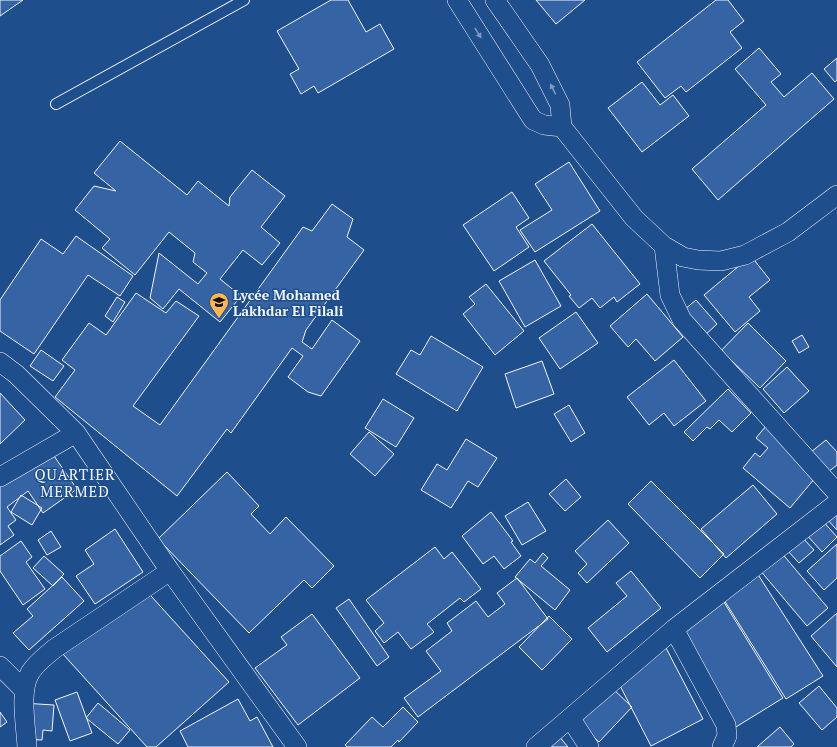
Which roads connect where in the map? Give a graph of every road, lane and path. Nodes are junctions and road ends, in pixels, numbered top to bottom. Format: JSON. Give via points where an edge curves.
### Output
{"nodes":[{"id":1,"x":244,"y":0,"type":"edge"},
{"id":2,"x":457,"y":0,"type":"edge"},
{"id":3,"x":495,"y":0,"type":"edge"},
{"id":4,"x":56,"y":104,"type":"dead end"},
{"id":5,"x":562,"y":127,"type":"junction"},
{"id":6,"x":837,"y":195,"type":"edge"},
{"id":7,"x":664,"y":246,"type":"junction"},
{"id":8,"x":0,"y":362,"type":"edge"},
{"id":9,"x":76,"y":433,"type":"junction"},
{"id":10,"x":0,"y":477,"type":"edge"},
{"id":11,"x":837,"y":493,"type":"edge"},
{"id":12,"x":837,"y":503,"type":"edge"},
{"id":13,"x":170,"y":571,"type":"junction"},
{"id":14,"x":674,"y":630,"type":"junction"},
{"id":15,"x":0,"y":666,"type":"edge"},
{"id":16,"x":24,"y":690,"type":"junction"},
{"id":17,"x":571,"y":719,"type":"junction"},
{"id":18,"x":26,"y":747,"type":"edge"},
{"id":19,"x":297,"y":747,"type":"edge"},
{"id":20,"x":536,"y":747,"type":"edge"},
{"id":21,"x":588,"y":747,"type":"edge"},
{"id":22,"x":722,"y":747,"type":"edge"}],
"edges":[{"from":1,"to":4,"type":"lane"},
{"from":2,"to":5,"type":"street","one_way":true,"via":[[533,120],[544,125]]},
{"from":5,"to":3,"type":"street","one_way":true,"via":[[560,105],[540,65]]},
{"from":5,"to":7,"type":"street","via":[[634,218]]},
{"from":6,"to":7,"type":"street","via":[[788,232],[744,255],[721,261],[698,260],[683,257]]},
{"from":7,"to":11,"type":"street","via":[[670,295],[682,320]]},
{"from":8,"to":9,"type":"street","via":[[16,374]]},
{"from":9,"to":10,"type":"street"},
{"from":9,"to":13,"type":"street"},
{"from":12,"to":14,"type":"street"},
{"from":13,"to":16,"type":"street","via":[[54,649],[30,672]]},
{"from":13,"to":19,"type":"street"},
{"from":14,"to":17,"type":"street"},
{"from":14,"to":22,"type":"street","via":[[726,724],[727,736]]},
{"from":15,"to":16,"type":"street"},
{"from":16,"to":18,"type":"street"},
{"from":17,"to":20,"type":"street"},
{"from":17,"to":21,"type":"street"}]}
